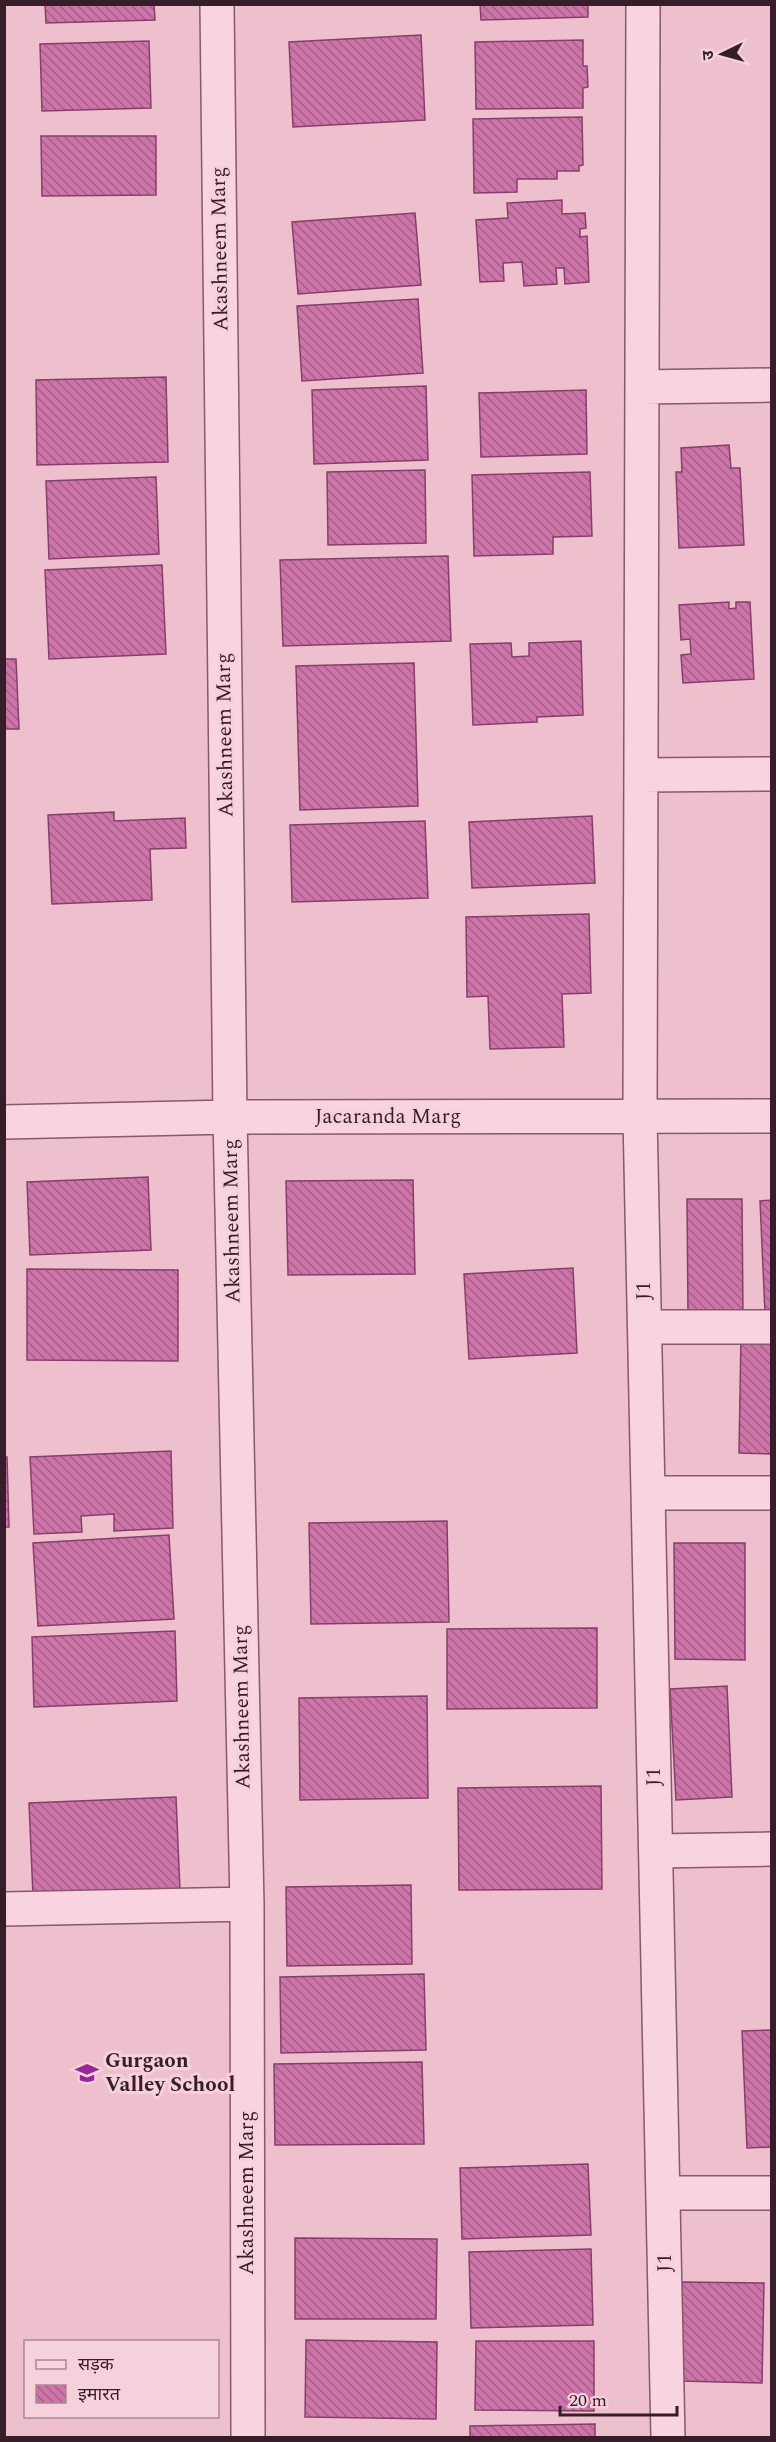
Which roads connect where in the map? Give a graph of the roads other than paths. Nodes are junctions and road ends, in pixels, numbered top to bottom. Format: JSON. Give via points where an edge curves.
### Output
{"nodes":[{"id":1,"x":217,"y":4,"type":"edge"},
{"id":2,"x":642,"y":4,"type":"edge"},
{"id":3,"x":771,"y":385,"type":"edge"},
{"id":4,"x":642,"y":387,"type":"junction"},
{"id":5,"x":771,"y":774,"type":"edge"},
{"id":6,"x":641,"y":775,"type":"junction"},
{"id":7,"x":640,"y":1116,"type":"junction"},
{"id":8,"x":771,"y":1116,"type":"edge"},
{"id":9,"x":230,"y":1117,"type":"junction"},
{"id":10,"x":4,"y":1122,"type":"edge"},
{"id":11,"x":645,"y":1327,"type":"junction"},
{"id":12,"x":771,"y":1327,"type":"edge"},
{"id":13,"x":649,"y":1493,"type":"junction"},
{"id":14,"x":771,"y":1493,"type":"edge"},
{"id":15,"x":771,"y":1849,"type":"edge"},
{"id":16,"x":656,"y":1851,"type":"junction"},
{"id":17,"x":247,"y":1904,"type":"junction"},
{"id":18,"x":4,"y":1909,"type":"edge"},
{"id":19,"x":663,"y":2193,"type":"junction"},
{"id":20,"x":771,"y":2193,"type":"edge"},
{"id":21,"x":248,"y":2438,"type":"edge"},
{"id":22,"x":668,"y":2438,"type":"edge"}],
"edges":[{"from":1,"to":9,"type":"street","name":"Akashneem Marg"},
{"from":2,"to":4,"type":"street","name":"J1"},
{"from":3,"to":4,"type":"street"},
{"from":4,"to":6,"type":"street","name":"J1"},
{"from":5,"to":6,"type":"street"},
{"from":6,"to":7,"type":"street","name":"J1"},
{"from":7,"to":8,"type":"street","name":"Jacaranda Marg"},
{"from":7,"to":9,"type":"street","name":"Jacaranda Marg"},
{"from":7,"to":11,"type":"street","name":"J1"},
{"from":9,"to":10,"type":"street","name":"Jacaranda Marg"},
{"from":9,"to":17,"type":"street","name":"Akashneem Marg"},
{"from":11,"to":12,"type":"street"},
{"from":11,"to":13,"type":"street","name":"J1"},
{"from":13,"to":14,"type":"street"},
{"from":13,"to":16,"type":"street","name":"J1"},
{"from":15,"to":16,"type":"street"},
{"from":16,"to":19,"type":"street","name":"J1"},
{"from":17,"to":18,"type":"street"},
{"from":17,"to":21,"type":"street","name":"Akashneem Marg"},
{"from":19,"to":20,"type":"street"},
{"from":19,"to":22,"type":"street","name":"J1"}]}
